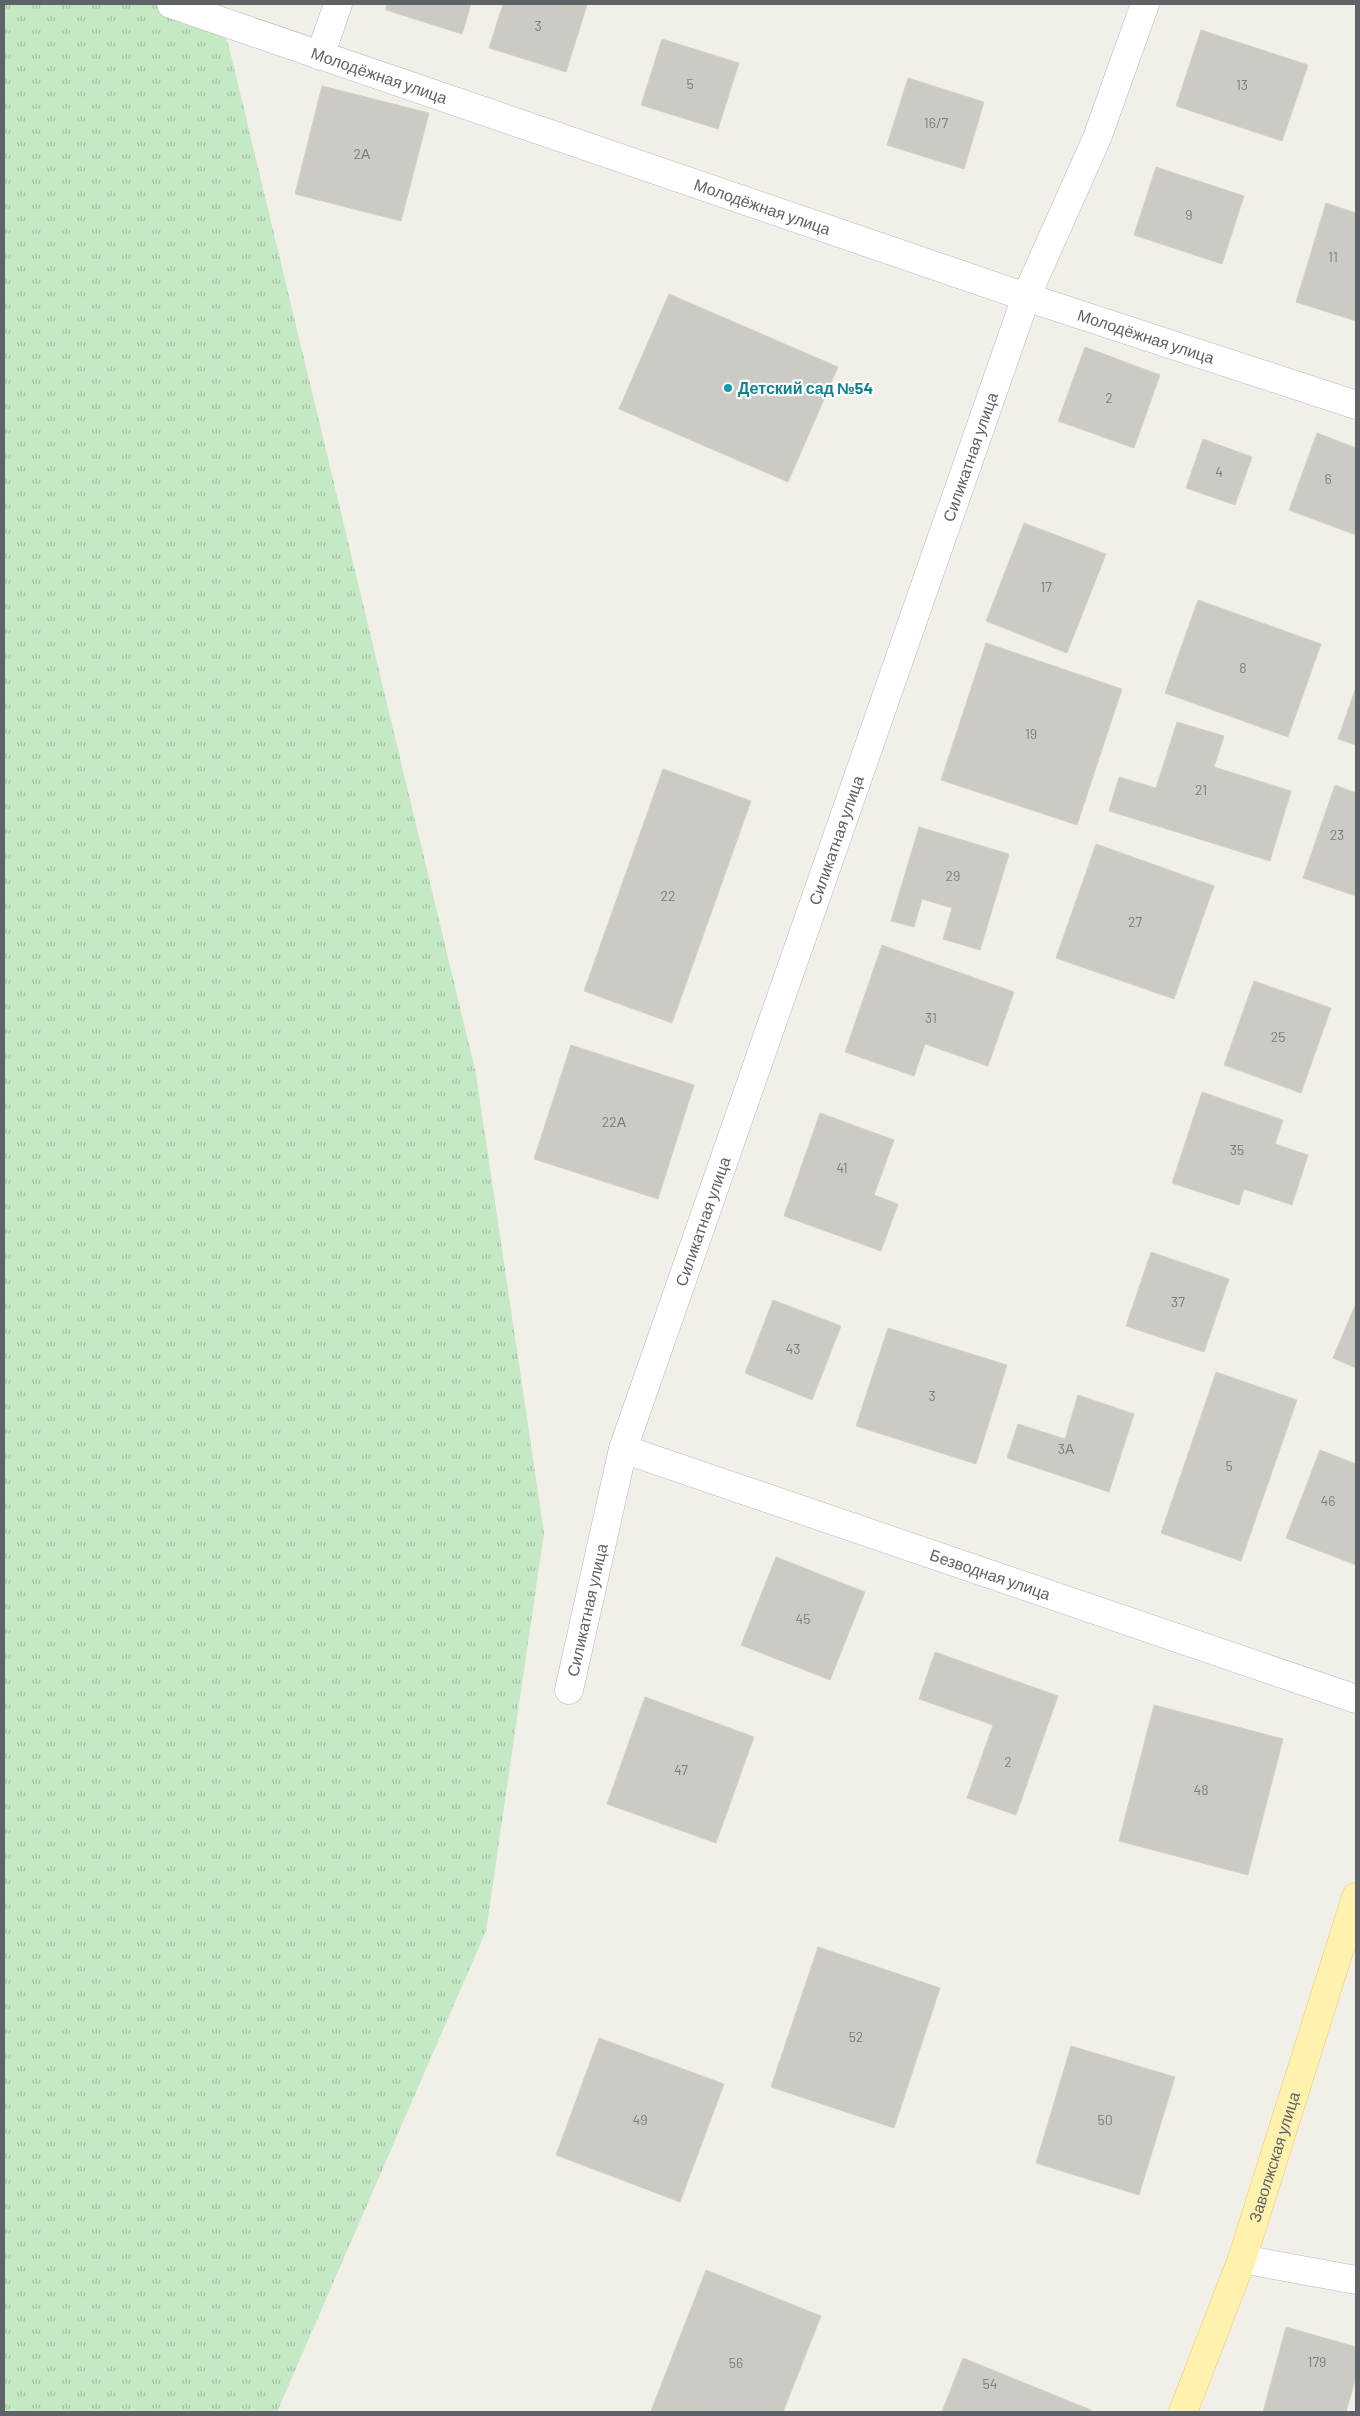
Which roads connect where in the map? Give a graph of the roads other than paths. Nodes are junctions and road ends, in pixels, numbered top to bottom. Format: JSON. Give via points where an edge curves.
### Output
{"nodes":[{"id":1,"x":171,"y":4,"type":"edge"},
{"id":2,"x":338,"y":4,"type":"edge"},
{"id":3,"x":1145,"y":4,"type":"edge"},
{"id":4,"x":320,"y":56,"type":"junction"},
{"id":5,"x":1026,"y":297,"type":"junction"},
{"id":6,"x":1356,"y":405,"type":"edge"},
{"id":7,"x":623,"y":1449,"type":"junction"},
{"id":8,"x":569,"y":1690,"type":"dead end"},
{"id":9,"x":1356,"y":1699,"type":"edge"},
{"id":10,"x":1356,"y":1897,"type":"edge"},
{"id":11,"x":1242,"y":2259,"type":"junction"},
{"id":12,"x":1356,"y":2280,"type":"edge"},
{"id":13,"x":1183,"y":2412,"type":"edge"}],
"edges":[{"from":1,"to":4,"type":"street","name":"Молодёжная улица"},
{"from":2,"to":4,"type":"street"},
{"from":3,"to":5,"type":"street","name":"Силикатная улица","via":[[1097,138]]},
{"from":4,"to":5,"type":"street","name":"Молодёжная улица"},
{"from":5,"to":6,"type":"street","name":"Молодёжная улица"},
{"from":5,"to":7,"type":"street","name":"Силикатная улица"},
{"from":7,"to":8,"type":"street","name":"Силикатная улица"},
{"from":7,"to":9,"type":"street","name":"Безводная улица"},
{"from":10,"to":11,"type":"main road","name":"Заволжская улица"},
{"from":11,"to":12,"type":"street"},
{"from":11,"to":13,"type":"main road","name":"Заволжская улица"}]}
